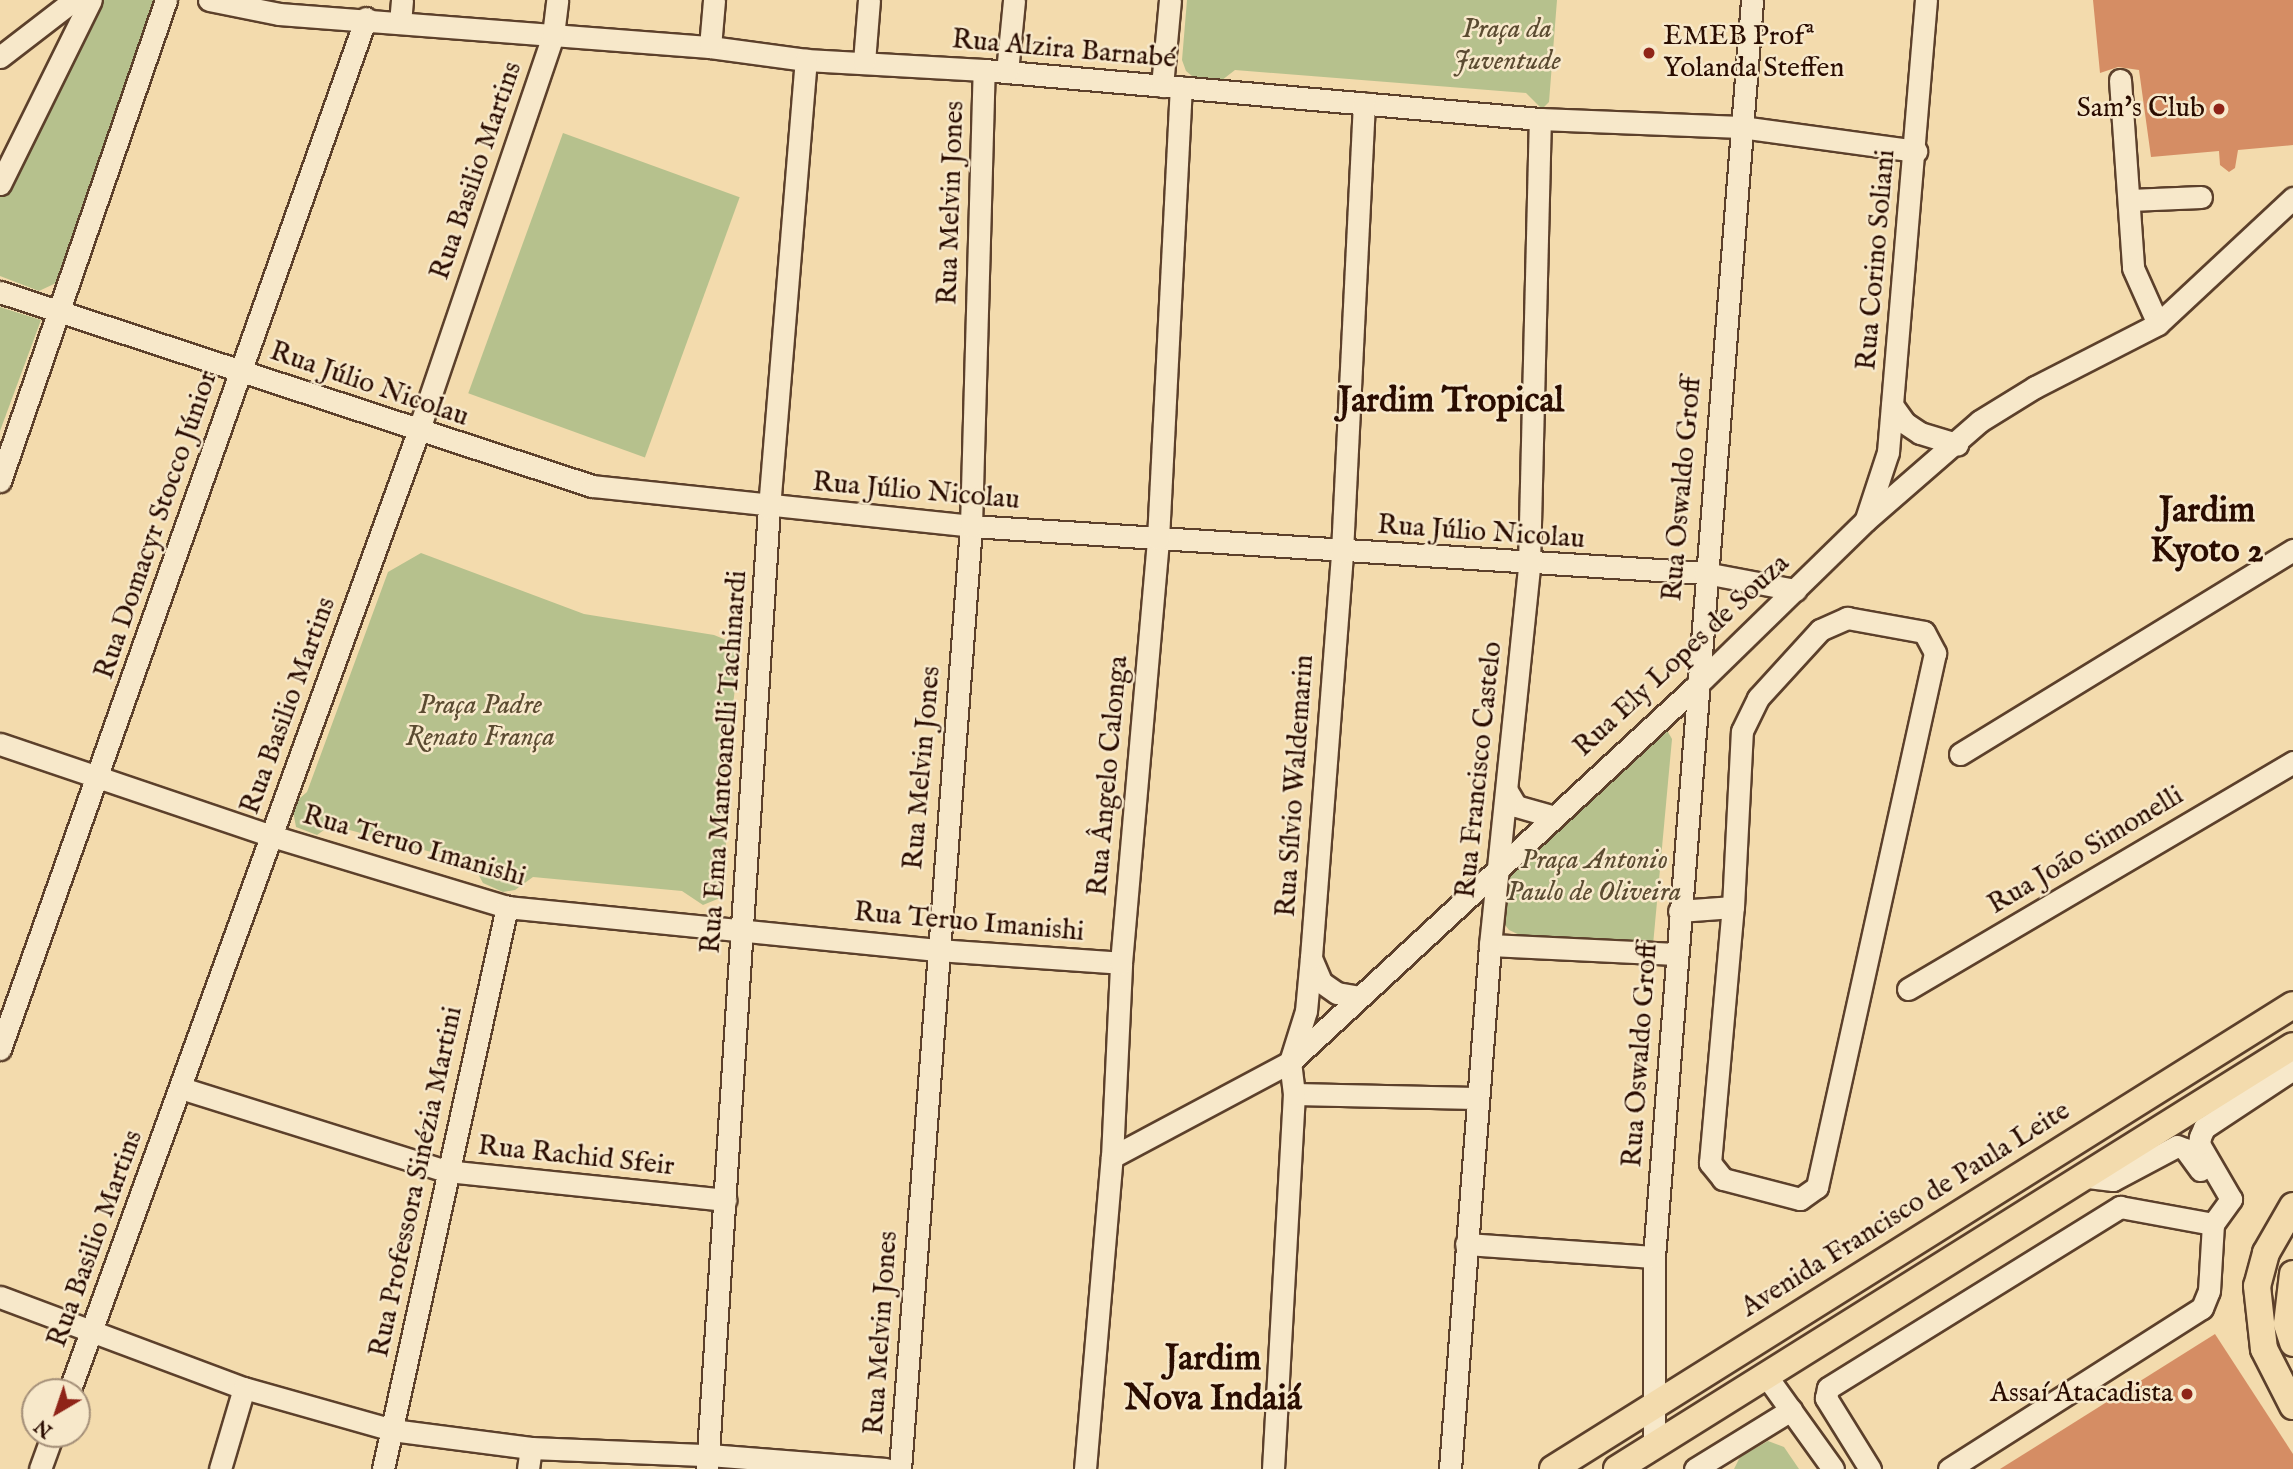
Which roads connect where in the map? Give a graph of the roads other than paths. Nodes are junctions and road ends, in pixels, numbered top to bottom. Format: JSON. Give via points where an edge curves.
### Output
{"nodes":[{"id":1,"x":74,"y":0,"type":"edge"},
{"id":2,"x":91,"y":0,"type":"edge"},
{"id":3,"x":166,"y":0,"type":"edge"},
{"id":4,"x":209,"y":0,"type":"edge"},
{"id":5,"x":402,"y":0,"type":"edge"},
{"id":6,"x":556,"y":0,"type":"edge"},
{"id":7,"x":714,"y":0,"type":"edge"},
{"id":8,"x":869,"y":0,"type":"edge"},
{"id":9,"x":1014,"y":0,"type":"edge"},
{"id":10,"x":1170,"y":0,"type":"edge"},
{"id":11,"x":1752,"y":0,"type":"edge"},
{"id":12,"x":1926,"y":0,"type":"edge"},
{"id":13,"x":366,"y":18,"type":"junction"},
{"id":14,"x":400,"y":23,"type":"junction"},
{"id":15,"x":554,"y":36,"type":"junction"},
{"id":16,"x":710,"y":47,"type":"junction"},
{"id":17,"x":0,"y":57,"type":"edge"},
{"id":18,"x":806,"y":60,"type":"junction"},
{"id":19,"x":864,"y":62,"type":"junction"},
{"id":20,"x":984,"y":70,"type":"junction"},
{"id":21,"x":1007,"y":72,"type":"junction"},
{"id":22,"x":2120,"y":80,"type":"dead end"},
{"id":23,"x":1171,"y":87,"type":"junction"},
{"id":24,"x":1364,"y":104,"type":"junction"},
{"id":25,"x":1540,"y":119,"type":"junction"},
{"id":26,"x":1741,"y":127,"type":"junction"},
{"id":27,"x":1916,"y":151,"type":"junction"},
{"id":28,"x":0,"y":184,"type":"edge"},
{"id":29,"x":2201,"y":197,"type":"dead end"},
{"id":30,"x":2293,"y":198,"type":"edge"},
{"id":31,"x":2130,"y":200,"type":"junction"},
{"id":32,"x":0,"y":292,"type":"edge"},
{"id":33,"x":58,"y":312,"type":"junction"},
{"id":34,"x":2158,"y":324,"type":"junction"},
{"id":35,"x":240,"y":371,"type":"junction"},
{"id":36,"x":1892,"y":405,"type":"junction"},
{"id":37,"x":418,"y":432,"type":"junction"},
{"id":38,"x":1958,"y":444,"type":"junction"},
{"id":39,"x":0,"y":481,"type":"edge"},
{"id":40,"x":769,"y":508,"type":"junction"},
{"id":41,"x":1865,"y":521,"type":"junction"},
{"id":42,"x":971,"y":526,"type":"junction"},
{"id":43,"x":1158,"y":539,"type":"junction"},
{"id":44,"x":2293,"y":550,"type":"edge"},
{"id":45,"x":1342,"y":552,"type":"junction"},
{"id":46,"x":1529,"y":565,"type":"junction"},
{"id":47,"x":1705,"y":573,"type":"junction"},
{"id":48,"x":1795,"y":590,"type":"junction"},
{"id":49,"x":1695,"y":687,"type":"junction"},
{"id":50,"x":0,"y":744,"type":"edge"},
{"id":51,"x":1960,"y":754,"type":"dead end"},
{"id":52,"x":2293,"y":762,"type":"edge"},
{"id":53,"x":101,"y":776,"type":"junction"},
{"id":54,"x":1507,"y":792,"type":"junction"},
{"id":55,"x":1552,"y":816,"type":"junction"},
{"id":56,"x":272,"y":836,"type":"junction"},
{"id":57,"x":1499,"y":869,"type":"junction"},
{"id":58,"x":507,"y":907,"type":"junction"},
{"id":59,"x":1733,"y":907,"type":"junction"},
{"id":60,"x":1679,"y":911,"type":"junction"},
{"id":61,"x":742,"y":931,"type":"junction"},
{"id":62,"x":1489,"y":945,"type":"junction"},
{"id":63,"x":937,"y":950,"type":"junction"},
{"id":64,"x":1676,"y":954,"type":"junction"},
{"id":65,"x":1311,"y":957,"type":"junction"},
{"id":66,"x":1121,"y":963,"type":"junction"},
{"id":67,"x":1908,"y":989,"type":"dead end"},
{"id":68,"x":1359,"y":998,"type":"junction"},
{"id":69,"x":2293,"y":1005,"type":"edge"},
{"id":70,"x":2293,"y":1046,"type":"edge"},
{"id":71,"x":0,"y":1049,"type":"edge"},
{"id":72,"x":1290,"y":1062,"type":"junction"},
{"id":73,"x":2293,"y":1069,"type":"edge"},
{"id":74,"x":2167,"y":1083,"type":"junction"},
{"id":75,"x":181,"y":1088,"type":"junction"},
{"id":76,"x":1294,"y":1094,"type":"junction"},
{"id":77,"x":1476,"y":1098,"type":"junction"},
{"id":78,"x":2186,"y":1115,"type":"junction"},
{"id":79,"x":1112,"y":1157,"type":"junction"},
{"id":80,"x":446,"y":1171,"type":"junction"},
{"id":81,"x":2088,"y":1177,"type":"junction"},
{"id":82,"x":726,"y":1200,"type":"junction"},
{"id":83,"x":2293,"y":1206,"type":"edge"},
{"id":84,"x":2220,"y":1217,"type":"junction"},
{"id":85,"x":1466,"y":1244,"type":"junction"},
{"id":86,"x":1654,"y":1256,"type":"junction"},
{"id":87,"x":2293,"y":1274,"type":"edge"},
{"id":88,"x":0,"y":1297,"type":"edge"},
{"id":89,"x":92,"y":1329,"type":"junction"},
{"id":90,"x":2293,"y":1343,"type":"edge"},
{"id":91,"x":1767,"y":1377,"type":"junction"},
{"id":92,"x":74,"y":1378,"type":"edge"},
{"id":93,"x":244,"y":1388,"type":"junction"},
{"id":94,"x":1656,"y":1405,"type":"junction"},
{"id":95,"x":2293,"y":1406,"type":"edge"},
{"id":96,"x":1791,"y":1410,"type":"junction"},
{"id":97,"x":1456,"y":1427,"type":"junction"},
{"id":98,"x":392,"y":1430,"type":"junction"},
{"id":99,"x":1654,"y":1445,"type":"junction"},
{"id":100,"x":48,"y":1448,"type":"edge"},
{"id":101,"x":530,"y":1458,"type":"edge"},
{"id":102,"x":708,"y":1462,"type":"edge"},
{"id":103,"x":40,"y":1469,"type":"edge"},
{"id":104,"x":220,"y":1469,"type":"edge"},
{"id":105,"x":383,"y":1469,"type":"edge"},
{"id":106,"x":885,"y":1469,"type":"edge"},
{"id":107,"x":900,"y":1469,"type":"edge"},
{"id":108,"x":1085,"y":1469,"type":"edge"},
{"id":109,"x":1273,"y":1469,"type":"edge"},
{"id":110,"x":1450,"y":1469,"type":"edge"},
{"id":111,"x":1460,"y":1469,"type":"edge"},
{"id":112,"x":1553,"y":1469,"type":"edge"},
{"id":113,"x":1617,"y":1469,"type":"edge"},
{"id":114,"x":1695,"y":1469,"type":"edge"},
{"id":115,"x":1833,"y":1469,"type":"edge"},
{"id":116,"x":1870,"y":1469,"type":"edge"},
{"id":117,"x":1949,"y":1469,"type":"edge"}],
"edges":[{"from":1,"to":17,"type":"street"},
{"from":2,"to":28,"type":"street"},
{"from":3,"to":33,"type":"street"},
{"from":4,"to":13,"type":"street","name":"Rua Alzira Barnabé","via":[[279,14]]},
{"from":5,"to":14,"type":"street"},
{"from":6,"to":15,"type":"street","name":"Rua Basilio Martins"},
{"from":7,"to":16,"type":"street"},
{"from":8,"to":19,"type":"street"},
{"from":9,"to":21,"type":"street"},
{"from":10,"to":23,"type":"street","name":"Rua Ângelo Calonga"},
{"from":11,"to":26,"type":"street","name":"Rua Oswaldo Groff"},
{"from":12,"to":27,"type":"street","name":"Rua Corino Soliani"},
{"from":13,"to":14,"type":"street","name":"Rua Alzira Barnabé"},
{"from":13,"to":35,"type":"street","name":"Rua Domacyr Stocco Júnior"},
{"from":14,"to":15,"type":"street","name":"Rua Alzira Barnabé"},
{"from":15,"to":16,"type":"street","name":"Rua Alzira Barnabé"},
{"from":15,"to":37,"type":"street","name":"Rua Basilio Martins"},
{"from":16,"to":18,"type":"street","name":"Rua Alzira Barnabé"},
{"from":18,"to":19,"type":"street","name":"Rua Alzira Barnabé"},
{"from":18,"to":40,"type":"street","name":"Rua Ema Mantoanelli Tachinardi"},
{"from":19,"to":20,"type":"street","name":"Rua Alzira Barnabé"},
{"from":20,"to":21,"type":"street","name":"Rua Alzira Barnabé"},
{"from":20,"to":42,"type":"street","name":"Rua Melvin Jones"},
{"from":21,"to":23,"type":"street","name":"Rua Alzira Barnabé"},
{"from":22,"to":31,"type":"street"},
{"from":23,"to":24,"type":"street","name":"Rua Alzira Barnabé"},
{"from":23,"to":43,"type":"street","name":"Rua Ângelo Calonga"},
{"from":24,"to":25,"type":"street","name":"Rua Alzira Barnabé"},
{"from":24,"to":45,"type":"street","name":"Rua Sílvio Waldemarin"},
{"from":25,"to":26,"type":"street","name":"Rua Alzira Barnabé"},
{"from":25,"to":46,"type":"street","name":"Rua Francisco Castelo"},
{"from":26,"to":27,"type":"street","name":"Rua Alzira Barnabé"},
{"from":26,"to":47,"type":"street","name":"Rua Oswaldo Groff"},
{"from":27,"to":36,"type":"street","name":"Rua Corino Soliani"},
{"from":29,"to":31,"type":"street"},
{"from":30,"to":34,"type":"street","name":"Rua Ely Lopes de Souza"},
{"from":31,"to":34,"type":"street","via":[[2133,268]]},
{"from":32,"to":33,"type":"street","name":"Rua Júlio Nicolau"},
{"from":33,"to":35,"type":"street","name":"Rua Júlio Nicolau"},
{"from":33,"to":39,"type":"street"},
{"from":34,"to":38,"type":"street","name":"Rua Ely Lopes de Souza","via":[[2035,387],[1980,421]]},
{"from":35,"to":37,"type":"street","name":"Rua Júlio Nicolau"},
{"from":35,"to":53,"type":"street","name":"Rua Domacyr Stocco Júnior"},
{"from":36,"to":38,"type":"street","via":[[1905,423],[1920,433]]},
{"from":36,"to":41,"type":"street","name":"Rua Corino Soliani","via":[[1888,452]]},
{"from":37,"to":40,"type":"street","name":"Rua Júlio Nicolau","via":[[592,486]]},
{"from":37,"to":56,"type":"street","name":"Rua Basilio Martins"},
{"from":38,"to":41,"type":"street","name":"Rua Ely Lopes de Souza"},
{"from":40,"to":42,"type":"street","name":"Rua Júlio Nicolau"},
{"from":40,"to":61,"type":"street","name":"Rua Ema Mantoanelli Tachinardi"},
{"from":41,"to":48,"type":"street","name":"Rua Ely Lopes de Souza"},
{"from":42,"to":43,"type":"street","name":"Rua Júlio Nicolau"},
{"from":42,"to":63,"type":"street","name":"Rua Melvin Jones"},
{"from":43,"to":45,"type":"street","name":"Rua Júlio Nicolau"},
{"from":43,"to":66,"type":"street","name":"Rua Ângelo Calonga"},
{"from":44,"to":51,"type":"street"},
{"from":45,"to":46,"type":"street","name":"Rua Júlio Nicolau"},
{"from":45,"to":65,"type":"street","name":"Rua Sílvio Waldemarin"},
{"from":46,"to":47,"type":"street","name":"Rua Júlio Nicolau"},
{"from":46,"to":54,"type":"street","name":"Rua Francisco Castelo"},
{"from":47,"to":48,"type":"street","name":"Rua Júlio Nicolau"},
{"from":47,"to":49,"type":"street","name":"Rua Oswaldo Groff"},
{"from":48,"to":49,"type":"street","name":"Rua Ely Lopes de Souza"},
{"from":49,"to":55,"type":"street","name":"Rua Ely Lopes de Souza"},
{"from":49,"to":60,"type":"street","name":"Rua Oswaldo Groff"},
{"from":50,"to":53,"type":"street","name":"Rua Teruo Imanishi"},
{"from":52,"to":67,"type":"street","name":"Rua João Simonelli"},
{"from":53,"to":56,"type":"street","name":"Rua Teruo Imanishi"},
{"from":53,"to":71,"type":"street","name":"Rua Domacyr Stocco Júnior"},
{"from":54,"to":55,"type":"street","via":[[1516,806]]},
{"from":54,"to":57,"type":"street","name":"Rua Francisco Castelo"},
{"from":55,"to":57,"type":"street","name":"Rua Ely Lopes de Souza"},
{"from":56,"to":58,"type":"street","name":"Rua Teruo Imanishi"},
{"from":56,"to":75,"type":"street","name":"Rua Basilio Martins"},
{"from":57,"to":62,"type":"street","name":"Rua Francisco Castelo"},
{"from":57,"to":68,"type":"street","name":"Rua Ely Lopes de Souza"},
{"from":58,"to":61,"type":"street","name":"Rua Teruo Imanishi"},
{"from":58,"to":80,"type":"street","name":"Rua Professora Sinézia Martini"},
{"from":59,"to":59,"type":"street","via":[[1710,1163],[1723,1179],[1800,1199],[1817,1186],[1935,653],[1924,632],[1847,618],[1832,621],[1758,698],[1742,731]]},
{"from":59,"to":60,"type":"street"},
{"from":60,"to":64,"type":"street","name":"Rua Oswaldo Groff"},
{"from":61,"to":63,"type":"street","name":"Rua Teruo Imanishi"},
{"from":61,"to":82,"type":"street","name":"Rua Ema Mantoanelli Tachinardi"},
{"from":62,"to":64,"type":"street"},
{"from":62,"to":77,"type":"street","name":"Rua Francisco Castelo"},
{"from":63,"to":66,"type":"street","name":"Rua Teruo Imanishi"},
{"from":63,"to":107,"type":"street","name":"Rua Melvin Jones"},
{"from":64,"to":86,"type":"street","name":"Rua Oswaldo Groff"},
{"from":65,"to":68,"type":"street","via":[[1321,982],[1336,993]]},
{"from":65,"to":72,"type":"street","name":"Rua Sílvio Waldemarin","via":[[1306,1011]]},
{"from":66,"to":79,"type":"street","name":"Rua Ângelo Calonga"},
{"from":68,"to":72,"type":"street","name":"Rua Ely Lopes de Souza"},
{"from":69,"to":74,"type":"main road","name":"Avenida Francisco de Paula Leite"},
{"from":70,"to":78,"type":"main road"},
{"from":72,"to":76,"type":"street","name":"Rua Sílvio Waldemarin"},
{"from":72,"to":79,"type":"street","name":"Rua Ely Lopes de Souza"},
{"from":73,"to":84,"type":"street","via":[[2204,1128],[2199,1144],[2231,1199]]},
{"from":74,"to":78,"type":"main road"},
{"from":74,"to":94,"type":"main road","name":"Avenida Francisco de Paula Leite"},
{"from":75,"to":80,"type":"street","name":"Rua Rachid Sfeir"},
{"from":75,"to":89,"type":"street","name":"Rua Basilio Martins"},
{"from":76,"to":77,"type":"street"},
{"from":76,"to":109,"type":"street","name":"Rua Sílvio Waldemarin"},
{"from":77,"to":85,"type":"street","name":"Rua Francisco Castelo"},
{"from":78,"to":81,"type":"main road"},
{"from":79,"to":108,"type":"street","name":"Rua Ângelo Calonga"},
{"from":80,"to":82,"type":"street","name":"Rua Rachid Sfeir"},
{"from":80,"to":98,"type":"street","name":"Rua Professora Sinézia Martini"},
{"from":81,"to":84,"type":"street","via":[[2113,1180],[2177,1146],[2185,1149]]},
{"from":81,"to":91,"type":"main road"},
{"from":82,"to":102,"type":"street","name":"Rua Ema Mantoanelli Tachinardi"},
{"from":83,"to":95,"type":"main road","via":[[2266,1253],[2257,1286],[2264,1349]]},
{"from":84,"to":116,"type":"street","via":[[2120,1207],[1828,1388],[1826,1398]]},
{"from":84,"to":117,"type":"street","via":[[2209,1292],[2202,1308]]},
{"from":85,"to":86,"type":"street"},
{"from":85,"to":97,"type":"street","name":"Rua Francisco Castelo"},
{"from":86,"to":94,"type":"street","name":"Rua Oswaldo Groff"},
{"from":87,"to":90,"type":"main road","via":[[2287,1324]]},
{"from":88,"to":89,"type":"street"},
{"from":89,"to":92,"type":"street","name":"Rua Basilio Martins"},
{"from":89,"to":93,"type":"street"},
{"from":91,"to":96,"type":"street"},
{"from":91,"to":99,"type":"main road"},
{"from":93,"to":98,"type":"street"},
{"from":93,"to":104,"type":"street"},
{"from":94,"to":99,"type":"street","name":"Rua Oswaldo Groff"},
{"from":94,"to":112,"type":"main road","name":"Avenida Francisco de Paula Leite"},
{"from":96,"to":114,"type":"street"},
{"from":96,"to":115,"type":"street"},
{"from":97,"to":110,"type":"street","name":"Rua Francisco Castelo"},
{"from":97,"to":111,"type":"street","name":"Rua Francisco Castelo"},
{"from":98,"to":101,"type":"street"},
{"from":98,"to":105,"type":"street","name":"Rua Professora Sinézia Martini"},
{"from":99,"to":113,"type":"main road"},
{"from":100,"to":103,"type":"street"},
{"from":101,"to":102,"type":"street"},
{"from":102,"to":106,"type":"street"}]}
